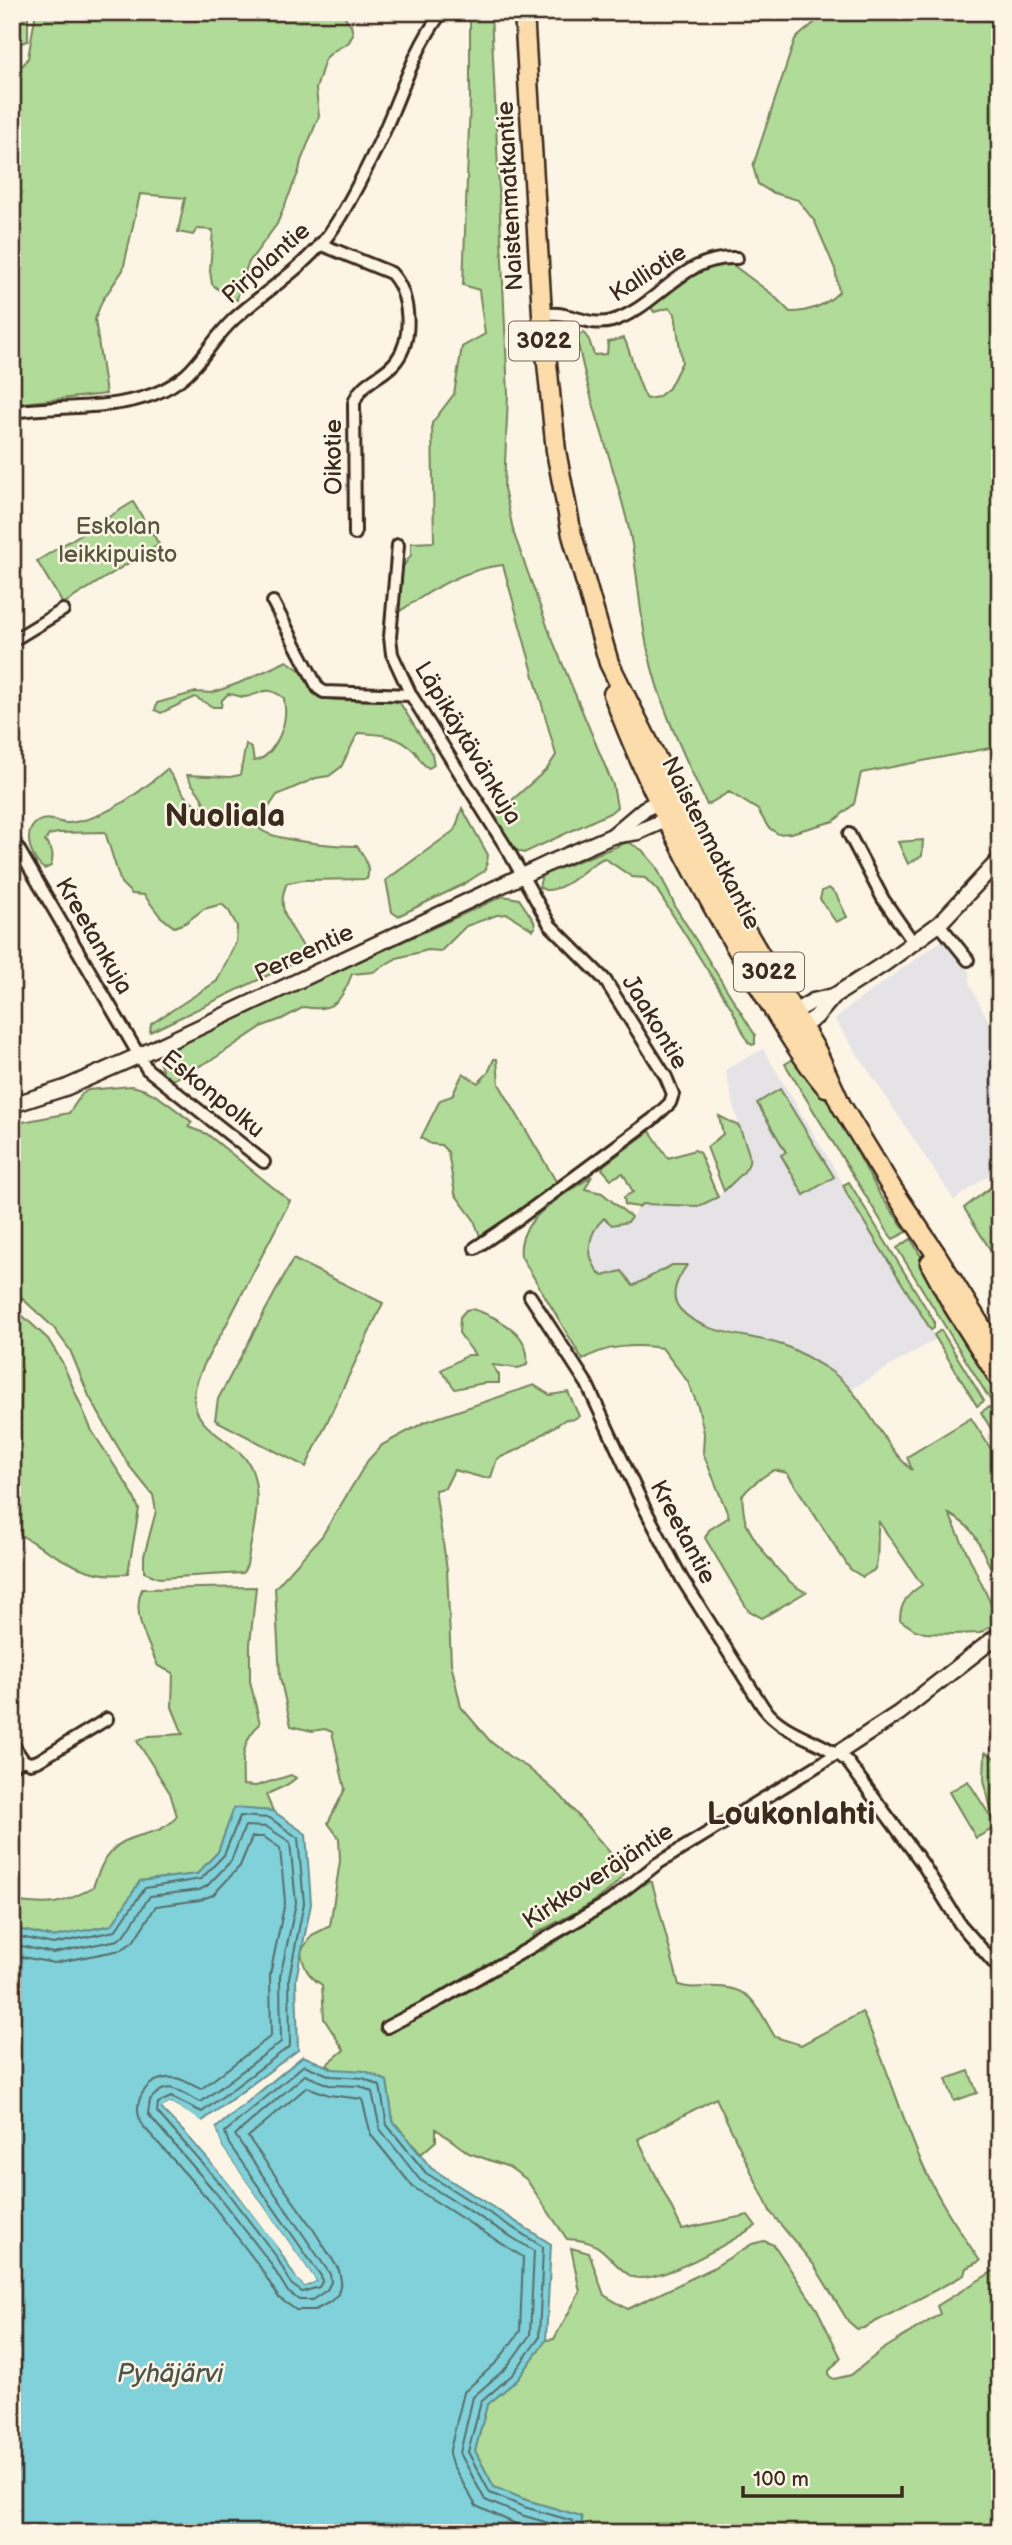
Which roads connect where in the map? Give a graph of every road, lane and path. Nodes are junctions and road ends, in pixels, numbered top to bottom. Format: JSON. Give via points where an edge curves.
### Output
{"nodes":[{"id":1,"x":442,"y":12,"type":"edge"},
{"id":2,"x":524,"y":12,"type":"edge"},
{"id":3,"x":320,"y":244,"type":"junction"},
{"id":4,"x":737,"y":258,"type":"dead end"},
{"id":5,"x":541,"y":314,"type":"junction"},
{"id":6,"x":12,"y":412,"type":"edge"},
{"id":7,"x":355,"y":534,"type":"dead end"},
{"id":8,"x":398,"y":545,"type":"dead end"},
{"id":9,"x":273,"y":602,"type":"dead end"},
{"id":10,"x":63,"y":610,"type":"dead end"},
{"id":11,"x":12,"y":641,"type":"edge"},
{"id":12,"x":411,"y":695,"type":"junction"},
{"id":13,"x":666,"y":798,"type":"junction"},
{"id":14,"x":675,"y":816,"type":"junction"},
{"id":15,"x":849,"y":834,"type":"dead end"},
{"id":16,"x":612,"y":836,"type":"junction"},
{"id":17,"x":12,"y":838,"type":"edge"},
{"id":18,"x":1000,"y":859,"type":"edge"},
{"id":19,"x":522,"y":875,"type":"junction"},
{"id":20,"x":939,"y":923,"type":"junction"},
{"id":21,"x":913,"y":942,"type":"junction"},
{"id":22,"x":968,"y":960,"type":"dead end"},
{"id":23,"x":791,"y":1023,"type":"junction"},
{"id":24,"x":138,"y":1056,"type":"junction"},
{"id":25,"x":12,"y":1105,"type":"edge"},
{"id":26,"x":264,"y":1162,"type":"dead end"},
{"id":27,"x":904,"y":1209,"type":"junction"},
{"id":28,"x":475,"y":1248,"type":"dead end"},
{"id":29,"x":530,"y":1296,"type":"dead end"},
{"id":30,"x":1000,"y":1357,"type":"edge"},
{"id":31,"x":1000,"y":1380,"type":"edge"},
{"id":32,"x":1000,"y":1634,"type":"edge"},
{"id":33,"x":107,"y":1718,"type":"dead end"},
{"id":34,"x":12,"y":1743,"type":"edge"},
{"id":35,"x":838,"y":1753,"type":"junction"},
{"id":36,"x":23,"y":1760,"type":"junction"},
{"id":37,"x":12,"y":1766,"type":"edge"},
{"id":38,"x":1000,"y":1970,"type":"edge"},
{"id":39,"x":387,"y":2027,"type":"dead end"}],
"edges":[{"from":1,"to":3,"type":"street","name":"Pirjolantie","via":[[370,161]]},
{"from":2,"to":5,"type":"main road","name":"Naistenmatkantie","number":"3022"},
{"from":3,"to":6,"type":"street","name":"Pirjolantie","via":[[233,320],[194,369],[166,388],[133,400]]},
{"from":3,"to":7,"type":"street","name":"Oikotie","via":[[391,273],[400,282],[405,299],[406,327],[400,353],[364,385],[354,403]]},
{"from":4,"to":5,"type":"street","name":"Kalliotie","via":[[703,262],[611,321]]},
{"from":5,"to":13,"type":"main road","name":"Naistenmatkantie","number":"3022","via":[[560,479],[584,582],[609,663],[612,690]]},
{"from":8,"to":12,"type":"street","name":"Läpikäytävänkuja","via":[[390,637],[392,654]]},
{"from":9,"to":12,"type":"street","via":[[318,688],[324,692]]},
{"from":10,"to":11,"type":"street"},
{"from":12,"to":19,"type":"street","name":"Läpikäytävänkuja"},
{"from":13,"to":14,"type":"main road","name":"Naistenmatkantie","number":"3022"},
{"from":13,"to":16,"type":"street","name":"Pereentie","via":[[644,809]]},
{"from":14,"to":16,"type":"street","name":"Pereentie","via":[[638,832]]},
{"from":14,"to":23,"type":"main road","name":"Naistenmatkantie","number":"3022","via":[[722,890]]},
{"from":15,"to":21,"type":"street","via":[[883,899]]},
{"from":16,"to":19,"type":"street","name":"Pereentie"},
{"from":17,"to":24,"type":"street","name":"Kreetankuja"},
{"from":18,"to":20,"type":"street"},
{"from":19,"to":24,"type":"street","name":"Pereentie"},
{"from":19,"to":28,"type":"street","name":"Jaakontie","via":[[555,932],[589,961],[620,1002],[666,1077],[673,1099],[653,1119]]},
{"from":20,"to":21,"type":"street"},
{"from":20,"to":22,"type":"street"},
{"from":21,"to":23,"type":"street","via":[[834,996],[824,1009]]},
{"from":23,"to":27,"type":"main road","name":"Naistenmatkantie","number":"3022","via":[[814,1072],[841,1105]]},
{"from":24,"to":25,"type":"street","name":"Pereentie"},
{"from":24,"to":26,"type":"street","name":"Eskonpolku","via":[[166,1087]]},
{"from":27,"to":30,"type":"main road","name":"Naistenmatkantie","number":"3022"},
{"from":27,"to":31,"type":"main road","name":"Naistenmatkantie","number":"3022","via":[[939,1282]]},
{"from":29,"to":35,"type":"street","name":"Kreetantie","via":[[587,1384],[682,1579],[763,1707],[791,1732]]},
{"from":32,"to":35,"type":"street","name":"Kirkkoveräjäntie","via":[[899,1713]]},
{"from":33,"to":36,"type":"street","via":[[38,1761]]},
{"from":34,"to":36,"type":"street"},
{"from":35,"to":38,"type":"street","via":[[922,1863],[962,1927]]},
{"from":35,"to":39,"type":"street","name":"Kirkkoveräjäntie","via":[[657,1864],[610,1902]]},
{"from":36,"to":37,"type":"street"}]}
